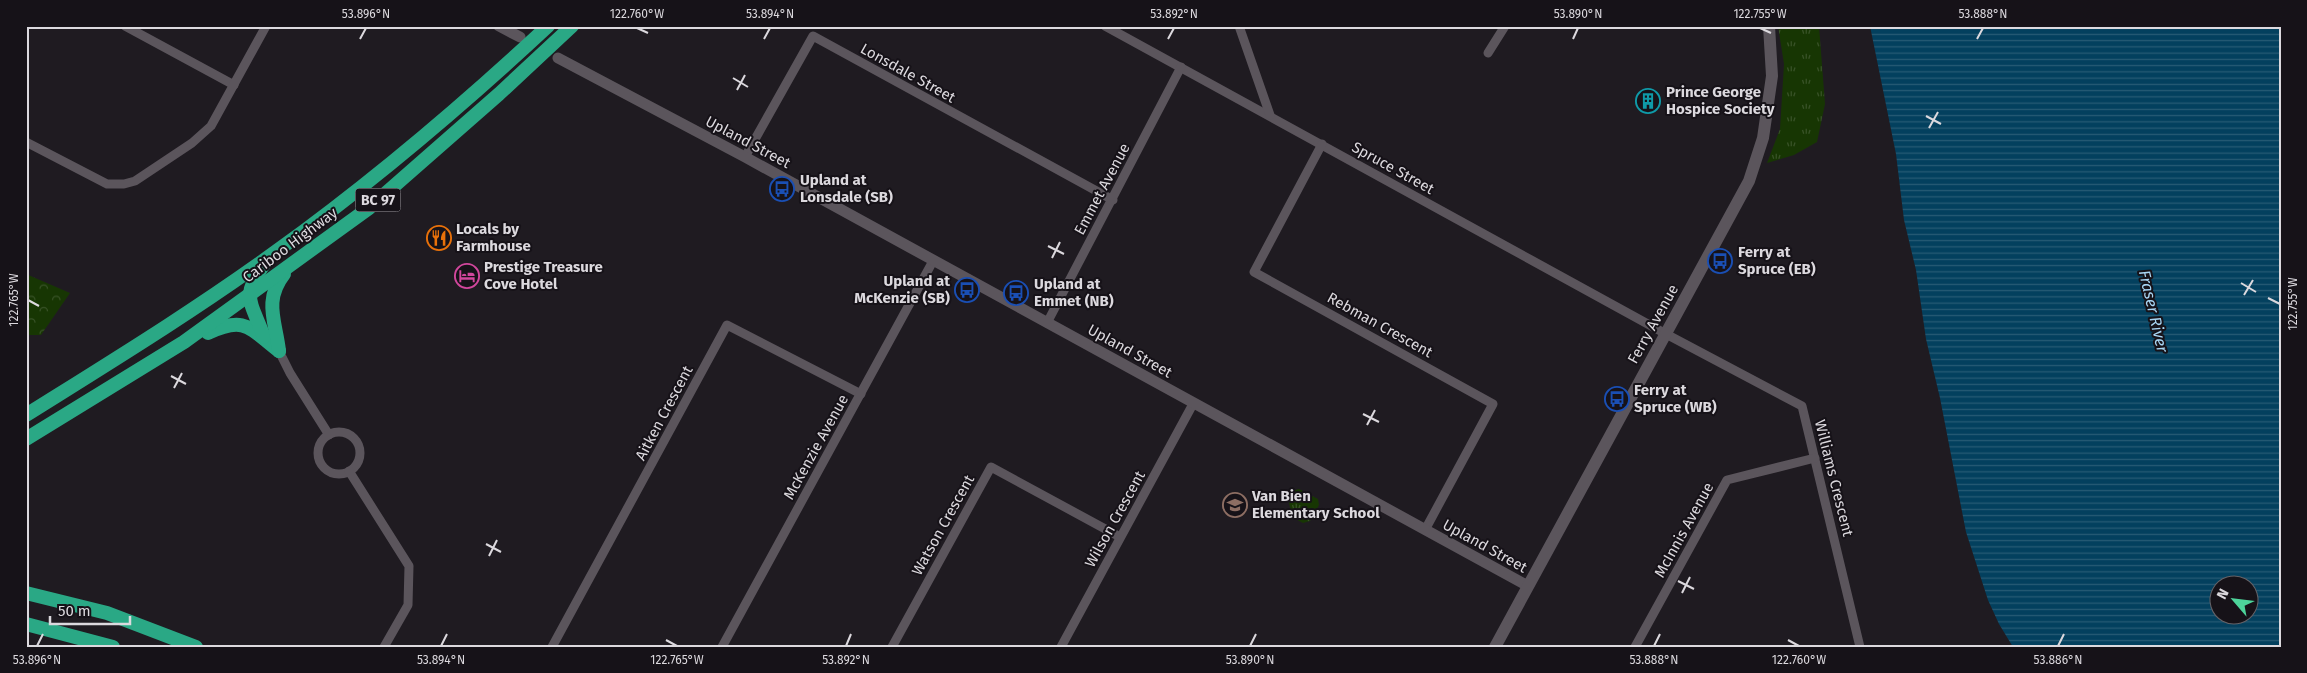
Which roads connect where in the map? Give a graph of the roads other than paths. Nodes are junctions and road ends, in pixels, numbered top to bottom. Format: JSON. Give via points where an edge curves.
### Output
{"nodes":[{"id":1,"x":125,"y":26,"type":"edge"},
{"id":2,"x":266,"y":26,"type":"edge"},
{"id":3,"x":499,"y":26,"type":"edge"},
{"id":4,"x":548,"y":26,"type":"edge"},
{"id":5,"x":572,"y":26,"type":"edge"},
{"id":6,"x":1105,"y":26,"type":"edge"},
{"id":7,"x":1239,"y":26,"type":"edge"},
{"id":8,"x":1505,"y":26,"type":"edge"},
{"id":9,"x":1769,"y":26,"type":"edge"},
{"id":10,"x":520,"y":37,"type":"dead end"},
{"id":11,"x":1488,"y":53,"type":"dead end"},
{"id":12,"x":558,"y":58,"type":"dead end"},
{"id":13,"x":1180,"y":67,"type":"junction"},
{"id":14,"x":234,"y":85,"type":"junction"},
{"id":15,"x":1270,"y":115,"type":"junction"},
{"id":16,"x":26,"y":142,"type":"edge"},
{"id":17,"x":1322,"y":144,"type":"junction"},
{"id":18,"x":745,"y":157,"type":"junction"},
{"id":19,"x":1113,"y":200,"type":"junction"},
{"id":20,"x":272,"y":254,"type":"junction"},
{"id":21,"x":933,"y":260,"type":"junction"},
{"id":22,"x":290,"y":266,"type":"junction"},
{"id":23,"x":249,"y":296,"type":"junction"},
{"id":24,"x":1047,"y":323,"type":"junction"},
{"id":25,"x":1666,"y":334,"type":"junction"},
{"id":26,"x":264,"y":338,"type":"junction"},
{"id":27,"x":184,"y":342,"type":"junction"},
{"id":28,"x":279,"y":351,"type":"junction"},
{"id":29,"x":860,"y":394,"type":"junction"},
{"id":30,"x":1193,"y":404,"type":"junction"},
{"id":31,"x":26,"y":416,"type":"edge"},
{"id":32,"x":329,"y":435,"type":"junction"},
{"id":33,"x":26,"y":439,"type":"edge"},
{"id":34,"x":1815,"y":458,"type":"junction"},
{"id":35,"x":349,"y":470,"type":"junction"},
{"id":36,"x":1425,"y":530,"type":"junction"},
{"id":37,"x":1120,"y":537,"type":"junction"},
{"id":38,"x":1528,"y":586,"type":"junction"},
{"id":39,"x":26,"y":592,"type":"edge"},
{"id":40,"x":26,"y":624,"type":"edge"},
{"id":41,"x":113,"y":647,"type":"edge"},
{"id":42,"x":196,"y":647,"type":"edge"},
{"id":43,"x":384,"y":647,"type":"edge"},
{"id":44,"x":552,"y":647,"type":"edge"},
{"id":45,"x":722,"y":647,"type":"edge"},
{"id":46,"x":892,"y":647,"type":"edge"},
{"id":47,"x":1061,"y":647,"type":"edge"},
{"id":48,"x":1495,"y":647,"type":"edge"},
{"id":49,"x":1635,"y":647,"type":"edge"},
{"id":50,"x":1860,"y":647,"type":"edge"}],
"edges":[{"from":1,"to":14,"type":"street"},
{"from":2,"to":14,"type":"street"},
{"from":3,"to":10,"type":"street"},
{"from":4,"to":20,"type":"highway","name":"Cariboo Highway","number":"BC 97","via":[[487,83],[382,172]]},
{"from":5,"to":22,"type":"highway","name":"Cariboo Highway","number":"BC 97","via":[[368,208]]},
{"from":6,"to":13,"type":"street","name":"Spruce Street"},
{"from":7,"to":15,"type":"street"},
{"from":8,"to":11,"type":"street"},
{"from":9,"to":25,"type":"main road","name":"Ferry Avenue","via":[[1772,76],[1763,138],[1749,181]]},
{"from":12,"to":18,"type":"street","name":"Upland Street"},
{"from":13,"to":15,"type":"street","name":"Spruce Street"},
{"from":13,"to":19,"type":"street","name":"Emmet Avenue"},
{"from":14,"to":16,"type":"street","via":[[202,135],[135,181],[107,184]]},
{"from":15,"to":17,"type":"street","name":"Spruce Street"},
{"from":17,"to":25,"type":"street","name":"Spruce Street"},
{"from":17,"to":36,"type":"street","name":"Rebman Crescent","via":[[1254,272],[1493,404]]},
{"from":18,"to":19,"type":"street","name":"Lonsdale Street","via":[[813,36]]},
{"from":18,"to":21,"type":"street","name":"Upland Street"},
{"from":19,"to":24,"type":"street","name":"Emmet Avenue"},
{"from":20,"to":23,"type":"highway","via":[[255,277]]},
{"from":20,"to":31,"type":"highway","name":"Cariboo Highway","number":"BC 97"},
{"from":21,"to":24,"type":"street","name":"Upland Street"},
{"from":21,"to":29,"type":"street","name":"McKenzie Avenue"},
{"from":22,"to":23,"type":"highway","name":"Cariboo Highway","number":"BC 97"},
{"from":22,"to":28,"type":"highway","via":[[277,282],[271,305]]},
{"from":23,"to":26,"type":"highway"},
{"from":23,"to":27,"type":"highway","name":"Cariboo Highway","number":"BC 97"},
{"from":24,"to":30,"type":"street","name":"Upland Street"},
{"from":25,"to":34,"type":"street","name":"Williams Crescent","via":[[1802,406]]},
{"from":25,"to":38,"type":"main road","name":"Ferry Avenue"},
{"from":26,"to":27,"type":"highway","via":[[241,324],[226,325]]},
{"from":26,"to":28,"type":"highway"},
{"from":27,"to":33,"type":"highway","name":"Cariboo Highway","number":"BC 97"},
{"from":28,"to":32,"type":"street"},
{"from":29,"to":44,"type":"street","name":"Aitken Crescent","via":[[727,325]]},
{"from":29,"to":45,"type":"street","name":"McKenzie Avenue"},
{"from":30,"to":36,"type":"street","name":"Upland Street"},
{"from":30,"to":37,"type":"street","name":"Wilson Crescent"},
{"from":32,"to":35,"type":"street","via":[[344,433],[357,442],[359,459]]},
{"from":32,"to":35,"type":"street","via":[[321,442],[319,460],[333,472],[339,474]]},
{"from":34,"to":49,"type":"street","name":"McInnis Avenue","via":[[1727,480]]},
{"from":34,"to":50,"type":"street","name":"Williams Crescent"},
{"from":35,"to":43,"type":"street","via":[[409,566],[408,605]]},
{"from":36,"to":38,"type":"street","name":"Upland Street"},
{"from":37,"to":46,"type":"street","name":"Watson Crescent","via":[[991,467]]},
{"from":37,"to":47,"type":"street","name":"Wilson Crescent"},
{"from":38,"to":48,"type":"main road","name":"Ferry Avenue"},
{"from":39,"to":42,"type":"highway","via":[[108,613]]},
{"from":40,"to":41,"type":"highway"}]}
